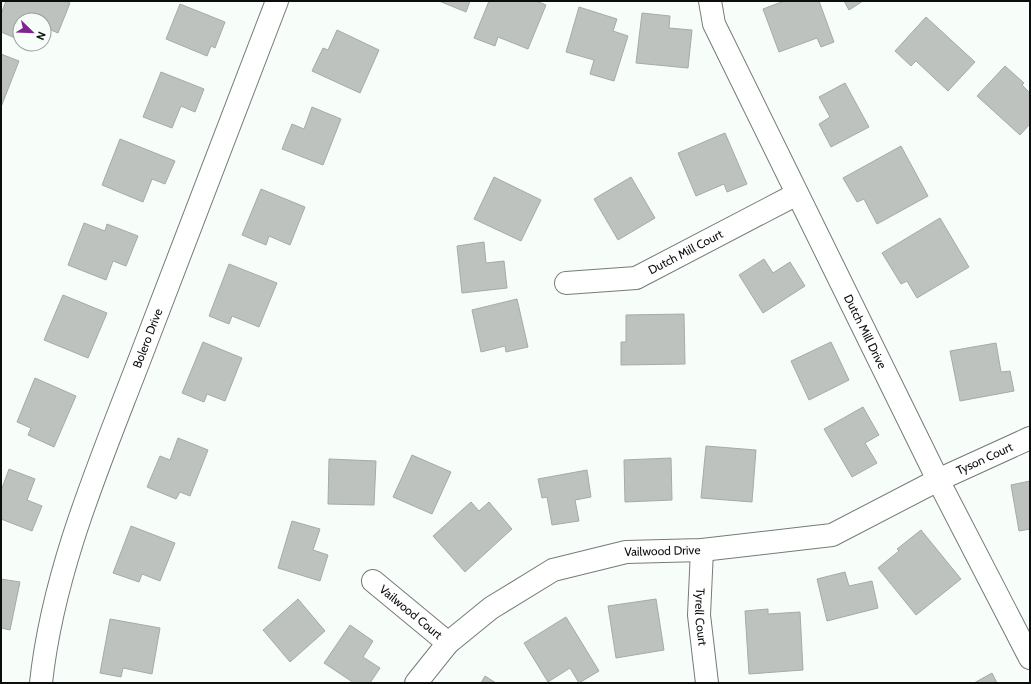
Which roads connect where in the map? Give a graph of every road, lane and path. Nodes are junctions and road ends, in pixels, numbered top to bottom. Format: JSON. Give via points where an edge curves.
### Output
{"nodes":[{"id":1,"x":277,"y":1,"type":"edge"},
{"id":2,"x":710,"y":1,"type":"edge"},
{"id":3,"x":797,"y":194,"type":"junction"},
{"id":4,"x":566,"y":283,"type":"dead end"},
{"id":5,"x":1030,"y":438,"type":"edge"},
{"id":6,"x":938,"y":480,"type":"junction"},
{"id":7,"x":702,"y":550,"type":"junction"},
{"id":8,"x":373,"y":581,"type":"dead end"},
{"id":9,"x":448,"y":643,"type":"junction"},
{"id":10,"x":1030,"y":658,"type":"edge"},
{"id":11,"x":41,"y":683,"type":"edge"},
{"id":12,"x":416,"y":683,"type":"edge"},
{"id":13,"x":707,"y":683,"type":"edge"}],
"edges":[{"from":1,"to":11,"type":"street","name":"Bolero Drive","via":[[68,551],[45,651]]},
{"from":2,"to":3,"type":"street","name":"Dutch Mill Drive","via":[[714,24]]},
{"from":3,"to":4,"type":"street","name":"Dutch Mill Court","via":[[636,278]]},
{"from":3,"to":6,"type":"street","name":"Dutch Mill Drive"},
{"from":5,"to":6,"type":"street","name":"Tyson Court"},
{"from":6,"to":7,"type":"street","name":"Vailwood Drive","via":[[832,535]]},
{"from":6,"to":10,"type":"street","name":"Dutch Mill Drive"},
{"from":7,"to":9,"type":"street","name":"Vailwood Drive","via":[[626,552],[553,570],[491,608]]},
{"from":7,"to":13,"type":"street","name":"Tyrell Court","via":[[699,615]]},
{"from":8,"to":9,"type":"street","name":"Vailwood Court"},
{"from":9,"to":12,"type":"street","name":"Vailwood Drive"}]}
